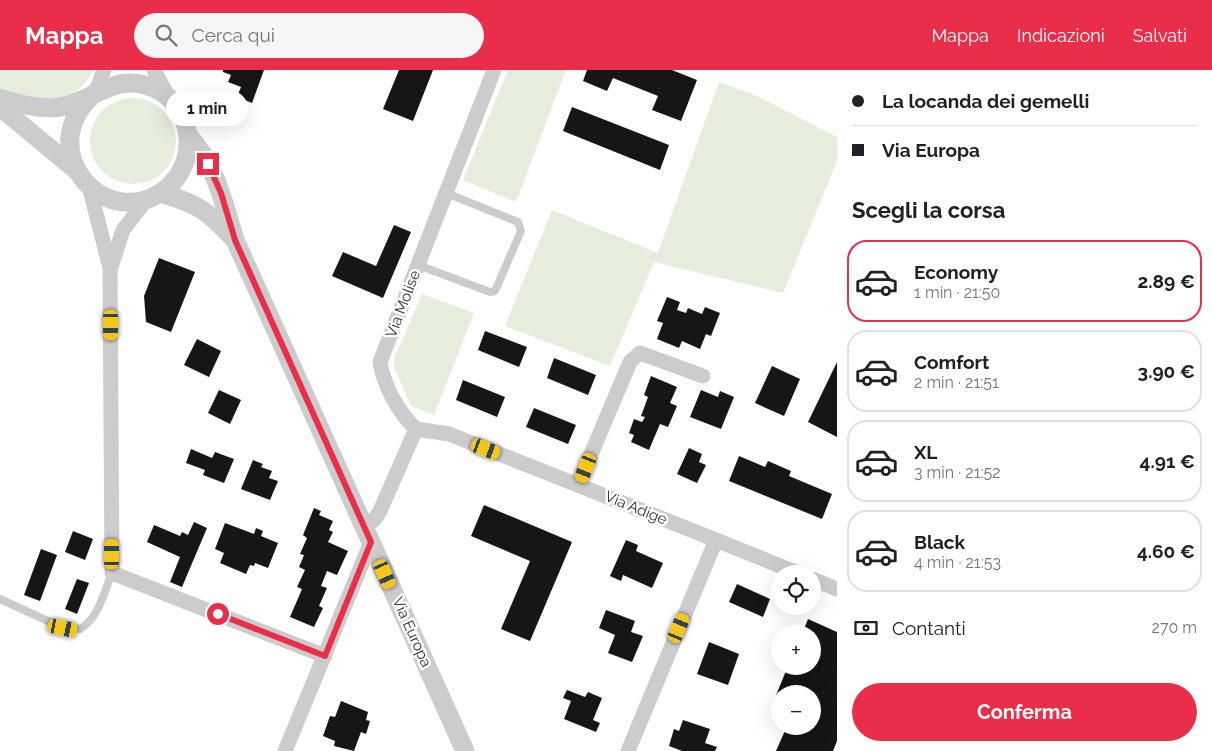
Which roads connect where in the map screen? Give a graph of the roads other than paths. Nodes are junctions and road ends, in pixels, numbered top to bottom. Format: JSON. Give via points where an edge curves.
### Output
{"nodes":[{"id":1,"x":104,"y":70,"type":"edge"},
{"id":2,"x":154,"y":70,"type":"edge"},
{"id":3,"x":494,"y":70,"type":"edge"},
{"id":4,"x":96,"y":92,"type":"junction"},
{"id":5,"x":0,"y":98,"type":"edge"},
{"id":6,"x":169,"y":98,"type":"junction"},
{"id":7,"x":0,"y":107,"type":"edge"},
{"id":8,"x":188,"y":135,"type":"junction"},
{"id":9,"x":76,"y":170,"type":"junction"},
{"id":10,"x":89,"y":186,"type":"junction"},
{"id":11,"x":446,"y":193,"type":"junction"},
{"id":12,"x":153,"y":196,"type":"junction"},
{"id":13,"x":235,"y":240,"type":"junction"},
{"id":14,"x":418,"y":265,"type":"junction"},
{"id":15,"x":110,"y":268,"type":"junction"},
{"id":16,"x":702,"y":376,"type":"dead end"},
{"id":17,"x":416,"y":429,"type":"junction"},
{"id":18,"x":578,"y":485,"type":"junction"},
{"id":19,"x":368,"y":534,"type":"junction"},
{"id":20,"x":716,"y":540,"type":"junction"},
{"id":21,"x":778,"y":565,"type":"edge"},
{"id":22,"x":112,"y":573,"type":"junction"},
{"id":23,"x":821,"y":583,"type":"edge"},
{"id":24,"x":837,"y":589,"type":"edge"},
{"id":25,"x":0,"y":599,"type":"edge"},
{"id":26,"x":325,"y":656,"type":"junction"},
{"id":27,"x":285,"y":751,"type":"edge"},
{"id":28,"x":465,"y":751,"type":"edge"},
{"id":29,"x":628,"y":751,"type":"edge"}],
"edges":[{"from":1,"to":4,"type":"street"},
{"from":2,"to":6,"type":"street"},
{"from":3,"to":11,"type":"street","name":"Via Molise"},
{"from":4,"to":5,"type":"street","via":[[60,107],[44,108]]},
{"from":4,"to":6,"type":"street","via":[[118,83],[131,82],[157,89]]},
{"from":4,"to":9,"type":"street","via":[[77,113],[70,132],[69,145]]},
{"from":6,"to":8,"type":"street","via":[[183,116]]},
{"from":7,"to":9,"type":"street"},
{"from":8,"to":12,"type":"street","via":[[182,170],[172,183]]},
{"from":8,"to":13,"type":"street","name":"Via Europa","via":[[202,149],[221,193]]},
{"from":9,"to":10,"type":"street"},
{"from":10,"to":12,"type":"street","via":[[117,200],[132,202]]},
{"from":10,"to":15,"type":"street"},
{"from":11,"to":14,"type":"street","name":"Via Molise"},
{"from":11,"to":14,"type":"lane","via":[[518,222],[521,230],[495,291],[490,292]]},
{"from":12,"to":13,"type":"street","name":"Via Europa","via":[[186,201],[211,214]]},
{"from":12,"to":15,"type":"street","via":[[123,230]]},
{"from":13,"to":19,"type":"street","name":"Via Europa"},
{"from":14,"to":17,"type":"street","name":"Via Molise","via":[[380,362],[403,417]]},
{"from":15,"to":22,"type":"street"},
{"from":16,"to":18,"type":"street","via":[[640,353],[630,362]]},
{"from":17,"to":18,"type":"street","name":"Via Adige","via":[[449,434]]},
{"from":17,"to":19,"type":"street"},
{"from":18,"to":20,"type":"street","name":"Via Adige"},
{"from":19,"to":26,"type":"street"},
{"from":19,"to":28,"type":"street","name":"Via Europa"},
{"from":20,"to":21,"type":"street","name":"Via Adige"},
{"from":20,"to":29,"type":"street"},
{"from":22,"to":25,"type":"lane","via":[[97,610],[80,629],[63,628]]},
{"from":22,"to":26,"type":"street"},
{"from":23,"to":24,"type":"street"},
{"from":26,"to":27,"type":"street"}]}
